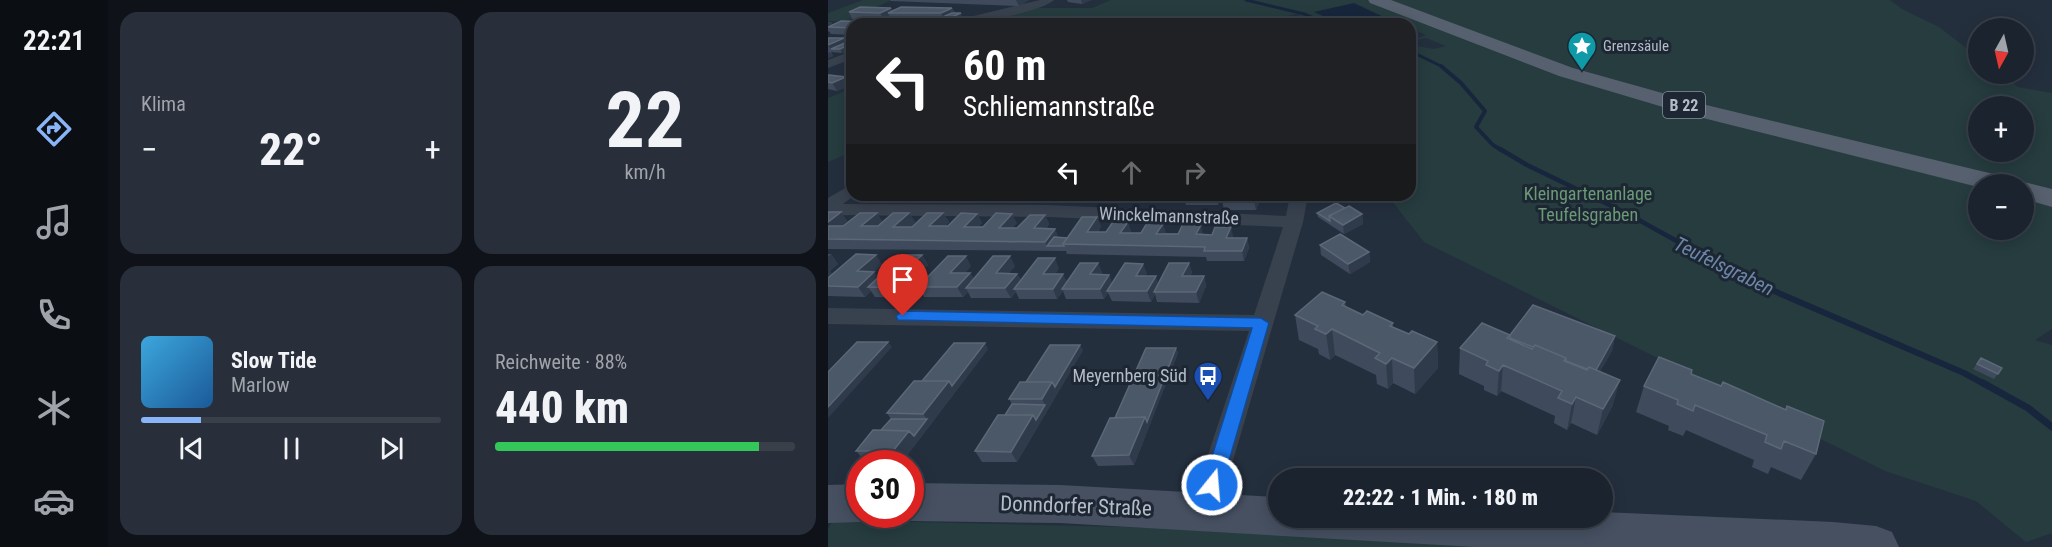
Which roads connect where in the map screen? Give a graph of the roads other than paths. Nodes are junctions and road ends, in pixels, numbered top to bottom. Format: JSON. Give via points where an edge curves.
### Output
{"nodes":[{"id":1,"x":1376,"y":0,"type":"edge"},
{"id":2,"x":1049,"y":1,"type":"edge"},
{"id":3,"x":978,"y":18,"type":"edge"},
{"id":4,"x":846,"y":57,"type":"edge"},
{"id":5,"x":828,"y":64,"type":"edge"},
{"id":6,"x":1968,"y":176,"type":"edge"},
{"id":7,"x":2034,"y":193,"type":"edge"},
{"id":8,"x":846,"y":194,"type":"edge"},
{"id":9,"x":2052,"y":198,"type":"edge"},
{"id":10,"x":1298,"y":201,"type":"edge"},
{"id":11,"x":828,"y":208,"type":"edge"},
{"id":12,"x":1294,"y":222,"type":"junction"},
{"id":13,"x":828,"y":316,"type":"edge"},
{"id":14,"x":1261,"y":323,"type":"junction"},
{"id":15,"x":924,"y":502,"type":"edge"},
{"id":16,"x":846,"y":503,"type":"edge"},
{"id":17,"x":828,"y":504,"type":"edge"},
{"id":18,"x":1204,"y":512,"type":"junction"},
{"id":19,"x":1268,"y":516,"type":"edge"},
{"id":20,"x":1550,"y":528,"type":"edge"},
{"id":21,"x":1876,"y":547,"type":"edge"}],
"edges":[{"from":1,"to":6,"type":"main road","number":"B 22","via":[[1566,72],[1691,108]]},
{"from":2,"to":3,"type":"street"},
{"from":4,"to":5,"type":"street"},
{"from":7,"to":9,"type":"main road"},
{"from":8,"to":11,"type":"street"},
{"from":10,"to":12,"type":"street"},
{"from":11,"to":12,"type":"street","name":"Winckelmannstraße","via":[[1037,211]]},
{"from":12,"to":14,"type":"street"},
{"from":13,"to":14,"type":"street"},
{"from":14,"to":18,"type":"street"},
{"from":15,"to":18,"type":"street","name":"Donndorfer Straße"},
{"from":16,"to":17,"type":"street"},
{"from":18,"to":19,"type":"street","name":"Donndorfer Straße"},
{"from":20,"to":21,"type":"street"}]}
